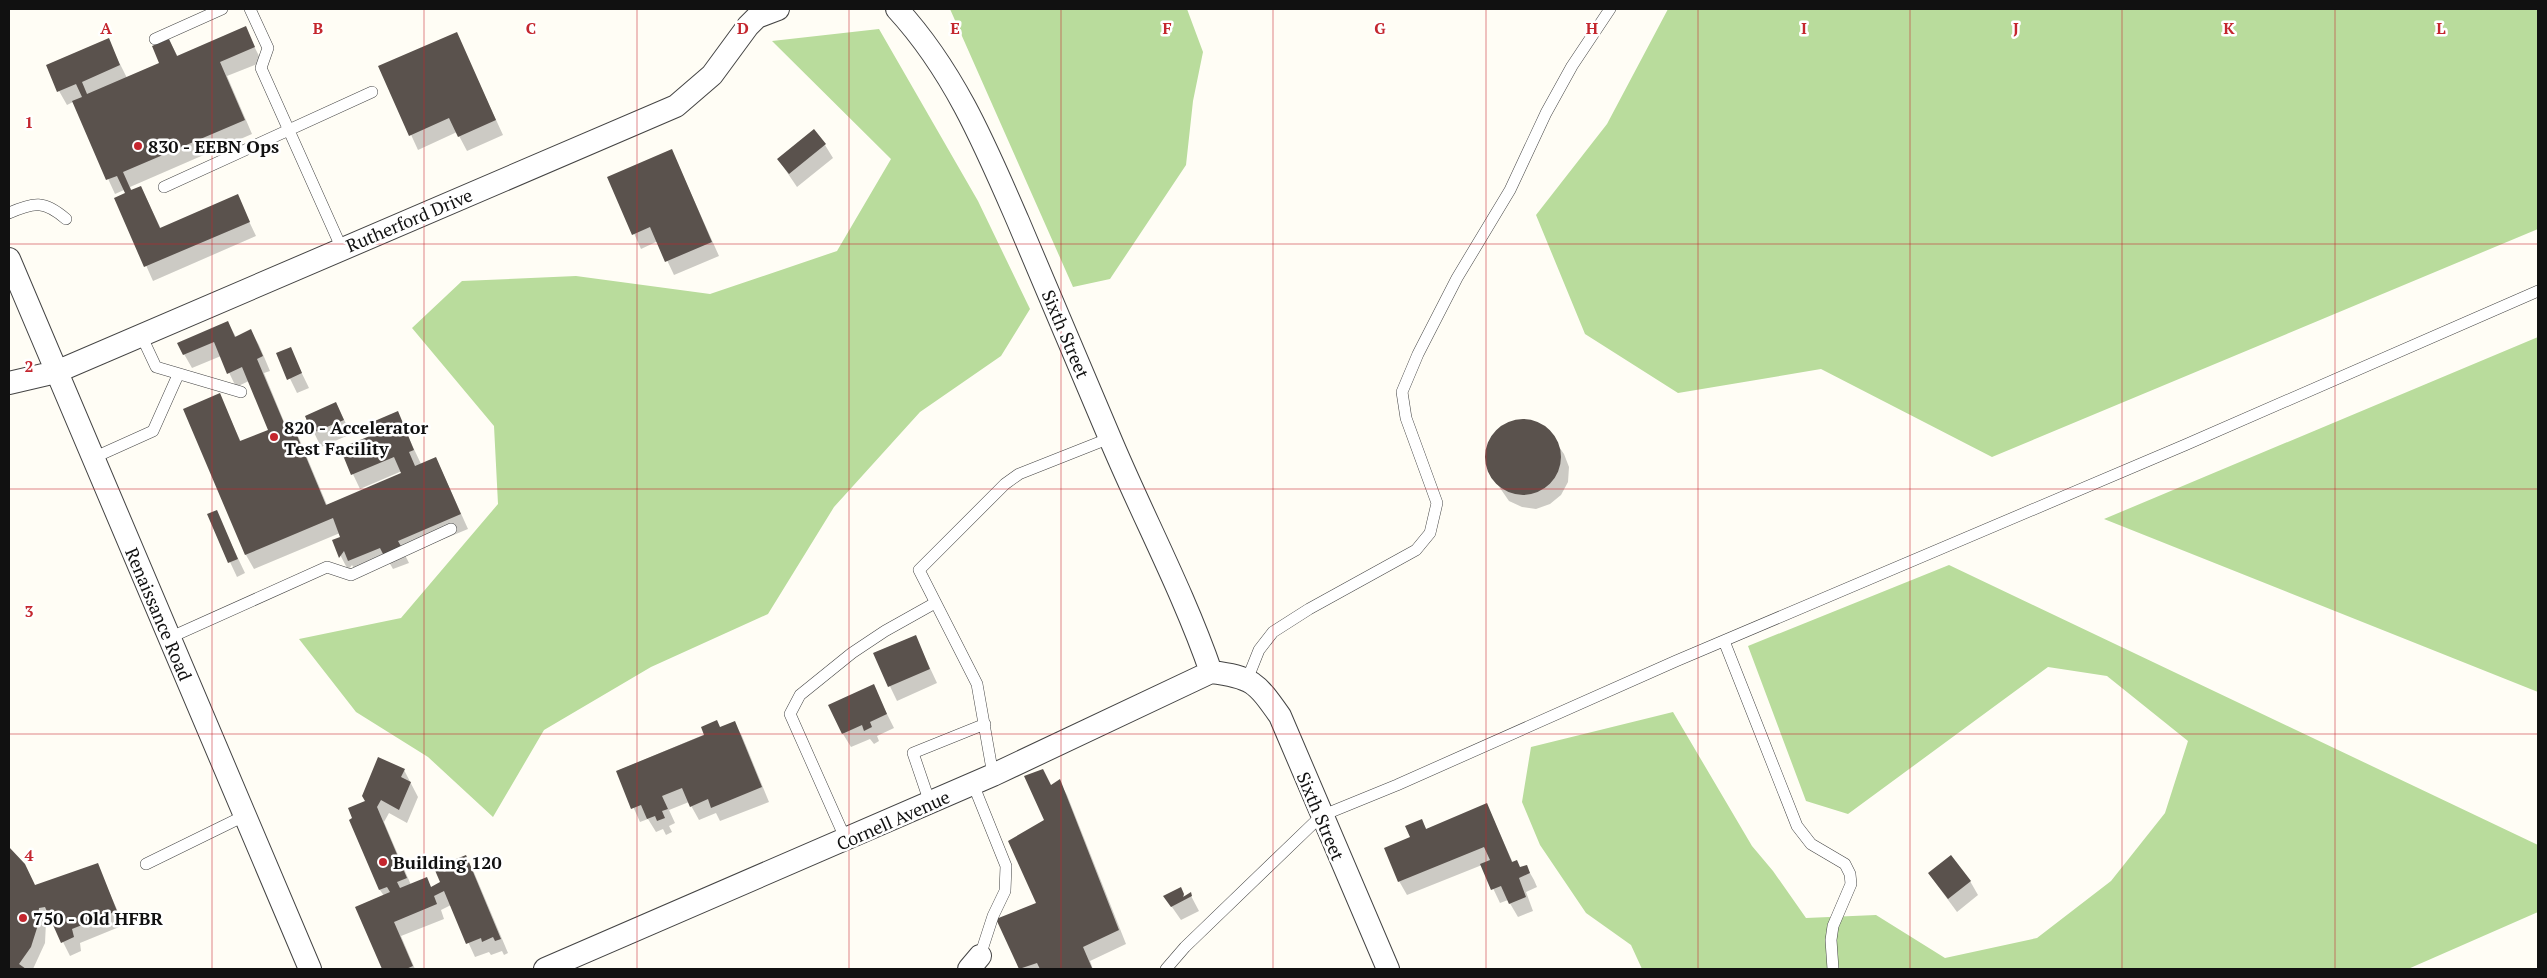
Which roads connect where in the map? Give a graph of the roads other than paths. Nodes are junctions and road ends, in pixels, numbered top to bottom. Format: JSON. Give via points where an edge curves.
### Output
{"nodes":[{"id":1,"x":222,"y":9,"type":"edge"},
{"id":2,"x":250,"y":9,"type":"edge"},
{"id":3,"x":778,"y":9,"type":"edge"},
{"id":4,"x":897,"y":9,"type":"edge"},
{"id":5,"x":1610,"y":9,"type":"edge"},
{"id":6,"x":155,"y":38,"type":"dead end"},
{"id":7,"x":372,"y":92,"type":"dead end"},
{"id":8,"x":289,"y":130,"type":"junction"},
{"id":9,"x":164,"y":187,"type":"dead end"},
{"id":10,"x":9,"y":214,"type":"edge"},
{"id":11,"x":66,"y":219,"type":"dead end"},
{"id":12,"x":342,"y":249,"type":"junction"},
{"id":13,"x":9,"y":261,"type":"edge"},
{"id":14,"x":2538,"y":291,"type":"edge"},
{"id":15,"x":141,"y":335,"type":"junction"},
{"id":16,"x":56,"y":372,"type":"junction"},
{"id":17,"x":178,"y":374,"type":"junction"},
{"id":18,"x":9,"y":383,"type":"edge"},
{"id":19,"x":240,"y":392,"type":"dead end"},
{"id":20,"x":1110,"y":438,"type":"junction"},
{"id":21,"x":93,"y":458,"type":"junction"},
{"id":22,"x":452,"y":529,"type":"dead end"},
{"id":23,"x":935,"y":603,"type":"junction"},
{"id":24,"x":169,"y":638,"type":"junction"},
{"id":25,"x":1724,"y":640,"type":"junction"},
{"id":26,"x":1211,"y":672,"type":"junction"},
{"id":27,"x":1243,"y":678,"type":"junction"},
{"id":28,"x":985,"y":724,"type":"junction"},
{"id":29,"x":993,"y":776,"type":"junction"},
{"id":30,"x":973,"y":784,"type":"junction"},
{"id":31,"x":930,"y":803,"type":"junction"},
{"id":32,"x":244,"y":816,"type":"junction"},
{"id":33,"x":1321,"y":816,"type":"junction"},
{"id":34,"x":846,"y":840,"type":"junction"},
{"id":35,"x":146,"y":864,"type":"dead end"},
{"id":36,"x":974,"y":963,"type":"edge"},
{"id":37,"x":310,"y":969,"type":"edge"},
{"id":38,"x":545,"y":969,"type":"edge"},
{"id":39,"x":1166,"y":969,"type":"edge"},
{"id":40,"x":1388,"y":969,"type":"edge"},
{"id":41,"x":1833,"y":969,"type":"edge"}],
"edges":[{"from":1,"to":6,"type":"lane"},
{"from":2,"to":8,"type":"lane","via":[[268,48],[261,68]]},
{"from":3,"to":12,"type":"street","name":"Rutherford Drive","via":[[757,17],[712,75],[676,106]]},
{"from":4,"to":20,"type":"street","name":"Sixth Street","via":[[924,40],[954,84],[982,138]]},
{"from":5,"to":27,"type":"lane","via":[[1546,113],[1510,190],[1458,278],[1402,392],[1406,418],[1437,503],[1430,534],[1416,550],[1273,632]]},
{"from":7,"to":8,"type":"lane"},
{"from":8,"to":9,"type":"lane"},
{"from":8,"to":12,"type":"lane"},
{"from":10,"to":11,"type":"lane","via":[[28,205],[51,206]]},
{"from":12,"to":15,"type":"street","name":"Rutherford Drive"},
{"from":13,"to":16,"type":"street","name":"Renaissance Road"},
{"from":14,"to":25,"type":"lane","via":[[2185,446]]},
{"from":15,"to":16,"type":"street","name":"Rutherford Drive"},
{"from":15,"to":17,"type":"lane","via":[[156,367]]},
{"from":16,"to":18,"type":"street","name":"Rutherford Drive"},
{"from":16,"to":21,"type":"street","name":"Renaissance Road"},
{"from":17,"to":19,"type":"lane"},
{"from":17,"to":21,"type":"lane","via":[[154,431]]},
{"from":20,"to":23,"type":"lane","via":[[1019,474],[1004,484],[919,570]]},
{"from":20,"to":26,"type":"street","name":"Sixth Street","via":[[1199,637]]},
{"from":21,"to":24,"type":"street","name":"Renaissance Road"},
{"from":22,"to":24,"type":"lane","via":[[350,575],[327,567]]},
{"from":23,"to":28,"type":"lane","via":[[977,684]]},
{"from":23,"to":34,"type":"lane","via":[[852,653],[800,695],[790,714]]},
{"from":24,"to":32,"type":"street","name":"Renaissance Road"},
{"from":25,"to":33,"type":"lane"},
{"from":25,"to":41,"type":"lane","via":[[1798,826],[1810,844],[1845,864],[1850,874],[1851,884],[1830,940]]},
{"from":26,"to":27,"type":"street"},
{"from":26,"to":29,"type":"street","name":"Cornell Avenue"},
{"from":27,"to":33,"type":"street","name":"Sixth Street","via":[[1259,687],[1280,716]]},
{"from":28,"to":29,"type":"lane"},
{"from":28,"to":31,"type":"lane","via":[[913,753]]},
{"from":29,"to":30,"type":"street","name":"Cornell Avenue"},
{"from":30,"to":31,"type":"street","name":"Cornell Avenue"},
{"from":30,"to":36,"type":"lane","via":[[1006,866],[1005,891]]},
{"from":31,"to":34,"type":"street","name":"Cornell Avenue"},
{"from":32,"to":35,"type":"lane"},
{"from":32,"to":37,"type":"street","name":"Renaissance Road"},
{"from":33,"to":39,"type":"lane"},
{"from":33,"to":40,"type":"street","name":"Sixth Street"},
{"from":34,"to":38,"type":"street","name":"Cornell Avenue"}]}
